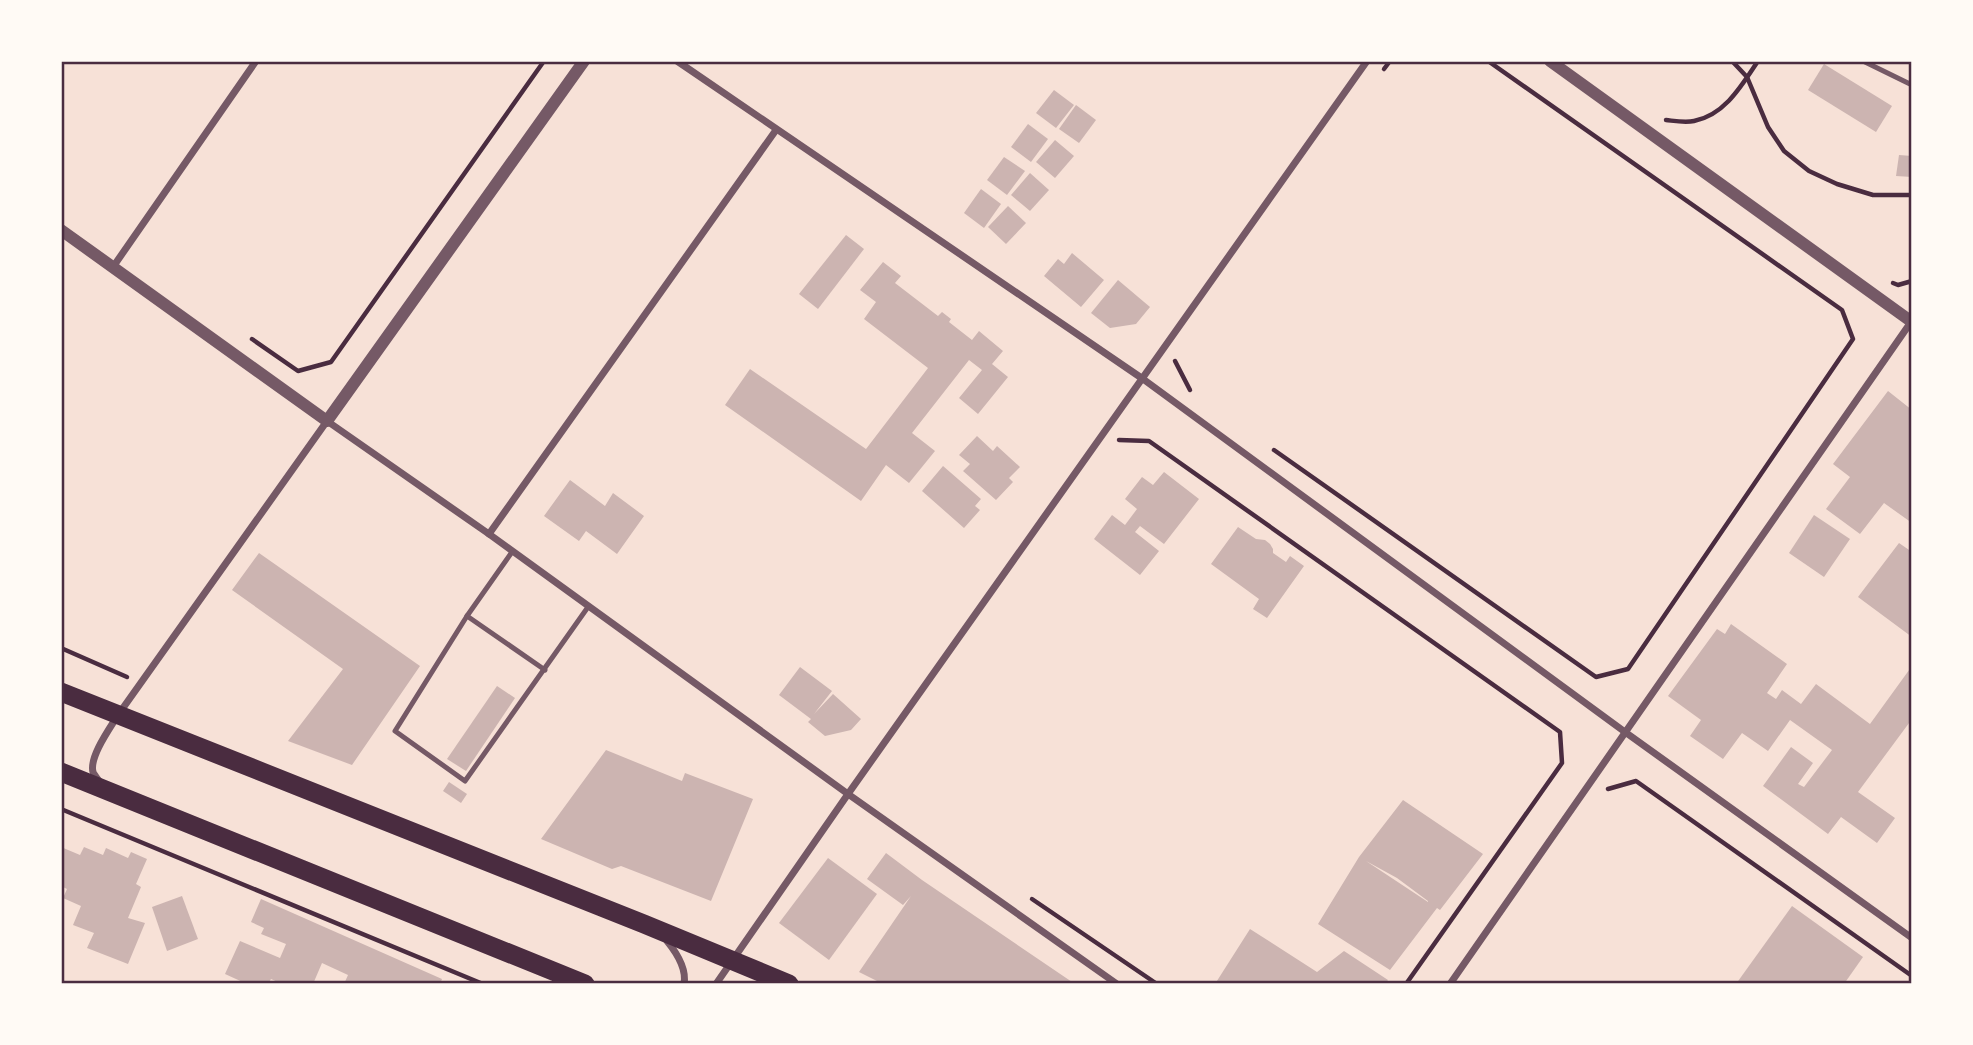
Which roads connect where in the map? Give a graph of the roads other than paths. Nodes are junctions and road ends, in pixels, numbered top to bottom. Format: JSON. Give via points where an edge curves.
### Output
{"nodes":[{"id":1,"x":256,"y":61,"type":"edge"},
{"id":2,"x":584,"y":61,"type":"edge"},
{"id":3,"x":677,"y":61,"type":"edge"},
{"id":4,"x":1367,"y":61,"type":"edge"},
{"id":5,"x":1550,"y":61,"type":"edge"},
{"id":6,"x":1863,"y":61,"type":"edge"},
{"id":7,"x":1912,"y":85,"type":"edge"},
{"id":8,"x":776,"y":130,"type":"junction"},
{"id":9,"x":61,"y":230,"type":"edge"},
{"id":10,"x":113,"y":267,"type":"junction"},
{"id":11,"x":1911,"y":322,"type":"edge"},
{"id":12,"x":1143,"y":379,"type":"junction"},
{"id":13,"x":327,"y":421,"type":"junction"},
{"id":14,"x":489,"y":534,"type":"junction"},
{"id":15,"x":512,"y":552,"type":"junction"},
{"id":16,"x":588,"y":607,"type":"junction"},
{"id":17,"x":467,"y":616,"type":"junction"},
{"id":18,"x":545,"y":670,"type":"junction"},
{"id":19,"x":61,"y":692,"type":"edge"},
{"id":20,"x":118,"y":715,"type":"junction"},
{"id":21,"x":1625,"y":732,"type":"junction"},
{"id":22,"x":61,"y":772,"type":"edge"},
{"id":23,"x":110,"y":793,"type":"junction"},
{"id":24,"x":848,"y":793,"type":"junction"},
{"id":25,"x":644,"y":924,"type":"junction"},
{"id":26,"x":1912,"y":938,"type":"edge"},
{"id":27,"x":732,"y":961,"type":"junction"},
{"id":28,"x":585,"y":984,"type":"edge"},
{"id":29,"x":684,"y":984,"type":"edge"},
{"id":30,"x":716,"y":984,"type":"edge"},
{"id":31,"x":789,"y":984,"type":"edge"},
{"id":32,"x":1117,"y":984,"type":"edge"},
{"id":33,"x":1450,"y":984,"type":"edge"}],
"edges":[{"from":1,"to":10,"type":"street"},
{"from":2,"to":13,"type":"street"},
{"from":3,"to":8,"type":"street"},
{"from":4,"to":12,"type":"street"},
{"from":5,"to":11,"type":"street"},
{"from":6,"to":7,"type":"lane"},
{"from":8,"to":12,"type":"street"},
{"from":8,"to":14,"type":"street"},
{"from":9,"to":10,"type":"street"},
{"from":10,"to":13,"type":"street"},
{"from":11,"to":21,"type":"street"},
{"from":12,"to":21,"type":"street"},
{"from":12,"to":24,"type":"street"},
{"from":13,"to":14,"type":"street"},
{"from":13,"to":20,"type":"street"},
{"from":14,"to":15,"type":"street"},
{"from":15,"to":16,"type":"street"},
{"from":15,"to":17,"type":"lane"},
{"from":16,"to":18,"type":"lane"},
{"from":16,"to":24,"type":"street"},
{"from":17,"to":18,"type":"lane"},
{"from":17,"to":18,"type":"lane","via":[[396,731],[466,781]]},
{"from":19,"to":20,"type":"highway"},
{"from":20,"to":23,"type":"street","via":[[94,760],[93,772]]},
{"from":20,"to":25,"type":"highway"},
{"from":21,"to":26,"type":"street"},
{"from":21,"to":33,"type":"street"},
{"from":22,"to":23,"type":"highway"},
{"from":23,"to":28,"type":"highway"},
{"from":24,"to":27,"type":"street"},
{"from":24,"to":32,"type":"street"},
{"from":25,"to":27,"type":"highway"},
{"from":25,"to":29,"type":"street","via":[[678,955]]},
{"from":27,"to":30,"type":"street"},
{"from":27,"to":31,"type":"highway"}]}
